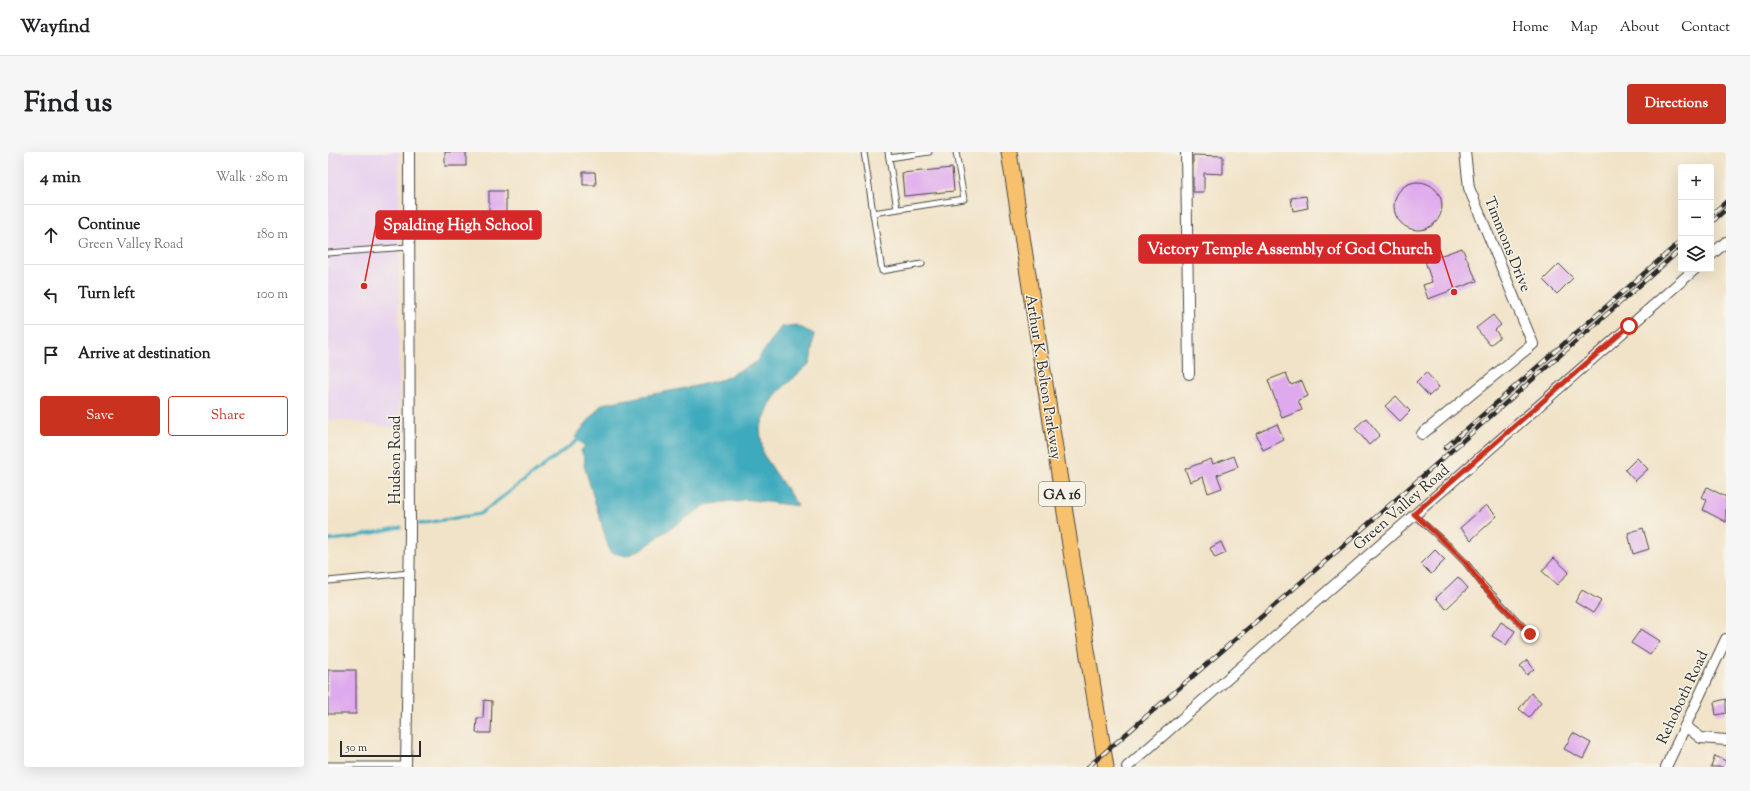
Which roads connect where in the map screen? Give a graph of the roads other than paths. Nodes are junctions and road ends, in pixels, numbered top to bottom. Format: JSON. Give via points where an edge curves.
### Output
{"nodes":[{"id":1,"x":409,"y":152,"type":"edge"},
{"id":2,"x":864,"y":152,"type":"edge"},
{"id":3,"x":888,"y":152,"type":"edge"},
{"id":4,"x":929,"y":152,"type":"edge"},
{"id":5,"x":956,"y":152,"type":"edge"},
{"id":6,"x":1010,"y":152,"type":"edge"},
{"id":7,"x":1186,"y":152,"type":"edge"},
{"id":8,"x":1465,"y":152,"type":"edge"},
{"id":9,"x":920,"y":153,"type":"edge"},
{"id":10,"x":906,"y":154,"type":"edge"},
{"id":11,"x":889,"y":158,"type":"junction"},
{"id":12,"x":897,"y":209,"type":"junction"},
{"id":13,"x":873,"y":213,"type":"junction"},
{"id":14,"x":1726,"y":242,"type":"edge"},
{"id":15,"x":408,"y":247,"type":"junction"},
{"id":16,"x":1714,"y":252,"type":"edge"},
{"id":17,"x":328,"y":253,"type":"edge"},
{"id":18,"x":922,"y":264,"type":"dead end"},
{"id":19,"x":1692,"y":272,"type":"edge"},
{"id":20,"x":1188,"y":374,"type":"dead end"},
{"id":21,"x":1422,"y":434,"type":"dead end"},
{"id":22,"x":1414,"y":514,"type":"junction"},
{"id":23,"x":409,"y":573,"type":"junction"},
{"id":24,"x":328,"y":581,"type":"edge"},
{"id":25,"x":1530,"y":634,"type":"dead end"},
{"id":26,"x":1726,"y":639,"type":"edge"},
{"id":27,"x":1685,"y":726,"type":"junction"},
{"id":28,"x":1726,"y":740,"type":"edge"},
{"id":29,"x":328,"y":765,"type":"edge"},
{"id":30,"x":406,"y":766,"type":"edge"},
{"id":31,"x":1106,"y":767,"type":"edge"},
{"id":32,"x":1127,"y":767,"type":"edge"},
{"id":33,"x":1666,"y":767,"type":"edge"}],
"edges":[{"from":1,"to":15,"type":"street","name":"Hudson Road"},
{"from":2,"to":13,"type":"lane"},
{"from":3,"to":11,"type":"lane"},
{"from":4,"to":9,"type":"lane"},
{"from":5,"to":12,"type":"lane","via":[[964,199]]},
{"from":6,"to":31,"type":"main road","name":"Arthur K. Bolton Parkway","number":"GA 16"},
{"from":7,"to":20,"type":"street"},
{"from":8,"to":21,"type":"street","name":"Timmons Drive","via":[[1469,188],[1533,344]]},
{"from":9,"to":10,"type":"lane"},
{"from":10,"to":11,"type":"lane"},
{"from":11,"to":12,"type":"lane"},
{"from":12,"to":13,"type":"lane"},
{"from":13,"to":18,"type":"lane","via":[[882,271]]},
{"from":14,"to":16,"type":"street"},
{"from":15,"to":17,"type":"lane"},
{"from":15,"to":23,"type":"street","name":"Hudson Road"},
{"from":19,"to":22,"type":"street","name":"Green Valley Road"},
{"from":22,"to":25,"type":"lane","via":[[1452,549],[1483,586]]},
{"from":22,"to":32,"type":"street","name":"Green Valley Road"},
{"from":23,"to":24,"type":"lane"},
{"from":23,"to":30,"type":"street","name":"Hudson Road"},
{"from":26,"to":27,"type":"street","name":"Rehoboth Road"},
{"from":27,"to":28,"type":"street","via":[[1701,738]]},
{"from":27,"to":33,"type":"street","name":"Rehoboth Road"},
{"from":29,"to":30,"type":"lane"}]}
